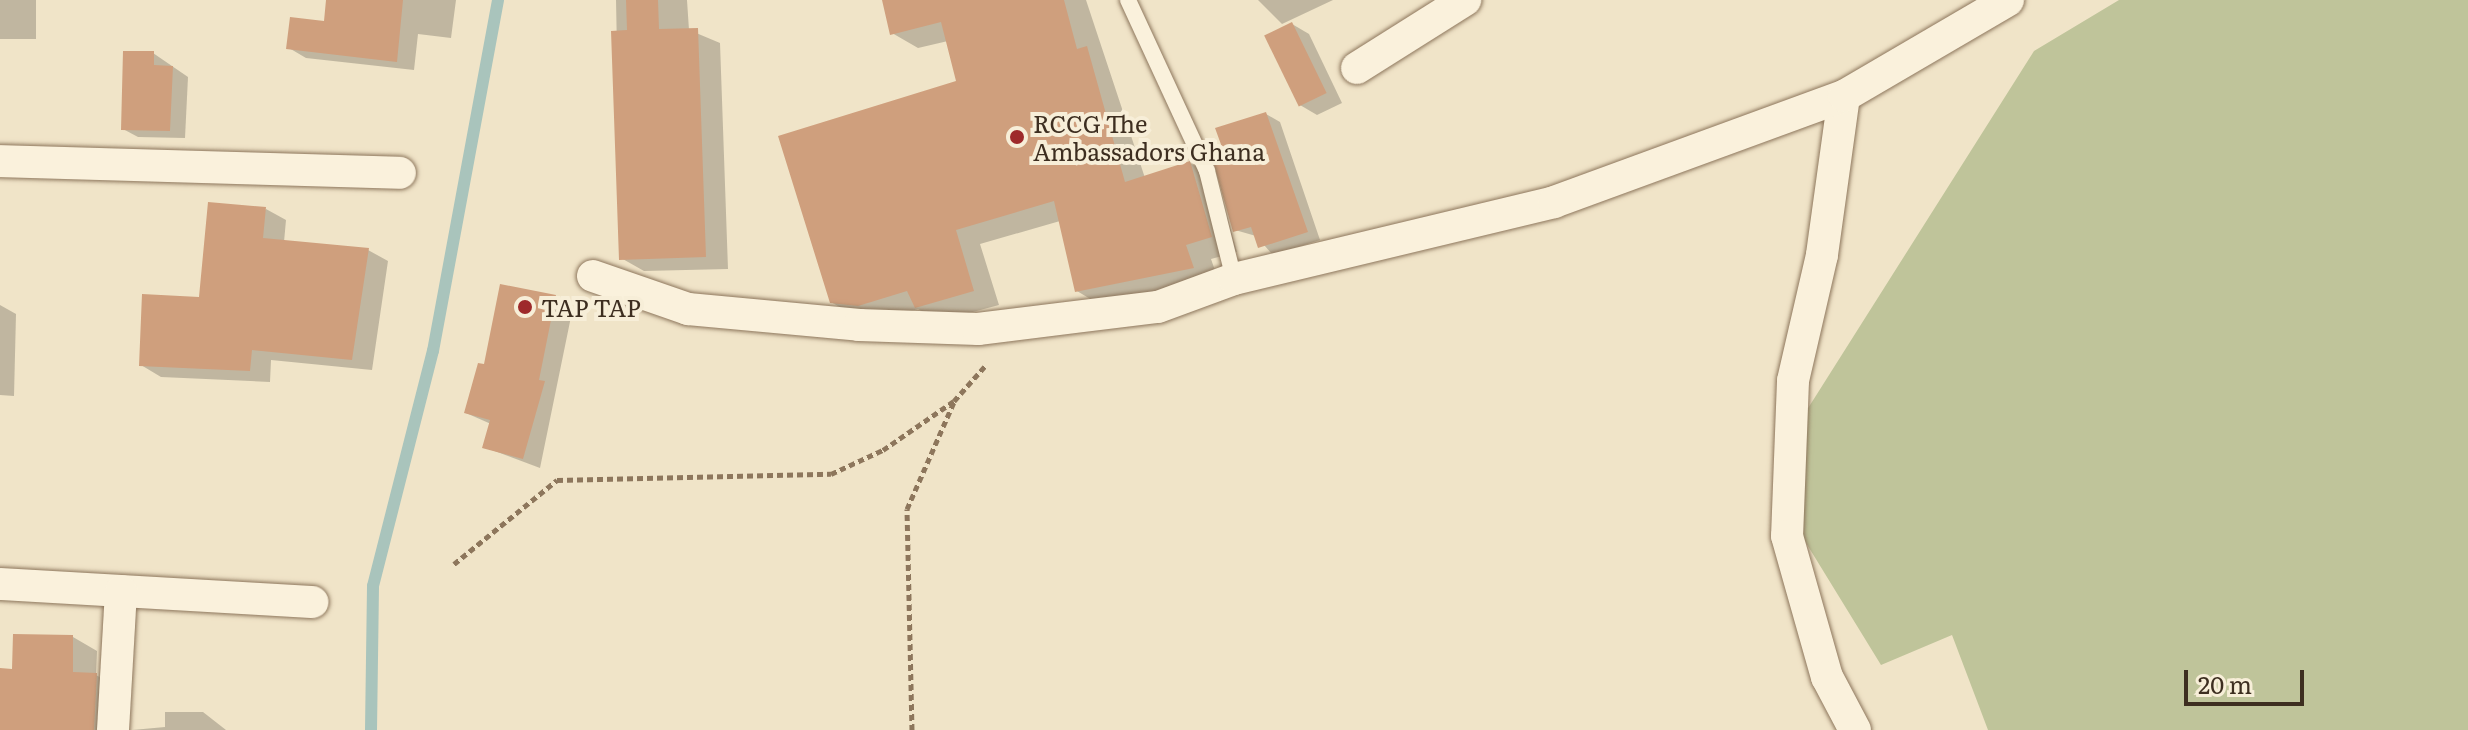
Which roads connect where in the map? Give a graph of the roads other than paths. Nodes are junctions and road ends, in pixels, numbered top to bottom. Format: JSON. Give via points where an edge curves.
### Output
{"nodes":[{"id":1,"x":1128,"y":0,"type":"edge"},
{"id":2,"x":1465,"y":0,"type":"edge"},
{"id":3,"x":2008,"y":0,"type":"edge"},
{"id":4,"x":1357,"y":68,"type":"dead end"},
{"id":5,"x":1844,"y":96,"type":"junction"},
{"id":6,"x":0,"y":161,"type":"edge"},
{"id":7,"x":400,"y":173,"type":"dead end"},
{"id":8,"x":593,"y":276,"type":"dead end"},
{"id":9,"x":1234,"y":279,"type":"junction"},
{"id":10,"x":0,"y":584,"type":"edge"},
{"id":11,"x":121,"y":591,"type":"junction"},
{"id":12,"x":312,"y":602,"type":"dead end"},
{"id":13,"x":113,"y":730,"type":"edge"},
{"id":14,"x":1855,"y":730,"type":"edge"}],
"edges":[{"from":1,"to":9,"type":"lane","via":[[1207,171]]},
{"from":2,"to":4,"type":"street"},
{"from":3,"to":5,"type":"street"},
{"from":5,"to":9,"type":"street","via":[[1554,202]]},
{"from":5,"to":14,"type":"street","via":[[1822,255],[1793,381],[1787,536],[1827,677]]},
{"from":6,"to":7,"type":"street"},
{"from":8,"to":9,"type":"street","via":[[688,309],[770,318],[1020,326],[1094,310],[1158,307]]},
{"from":10,"to":11,"type":"street"},
{"from":11,"to":12,"type":"street"},
{"from":11,"to":13,"type":"street"}]}
